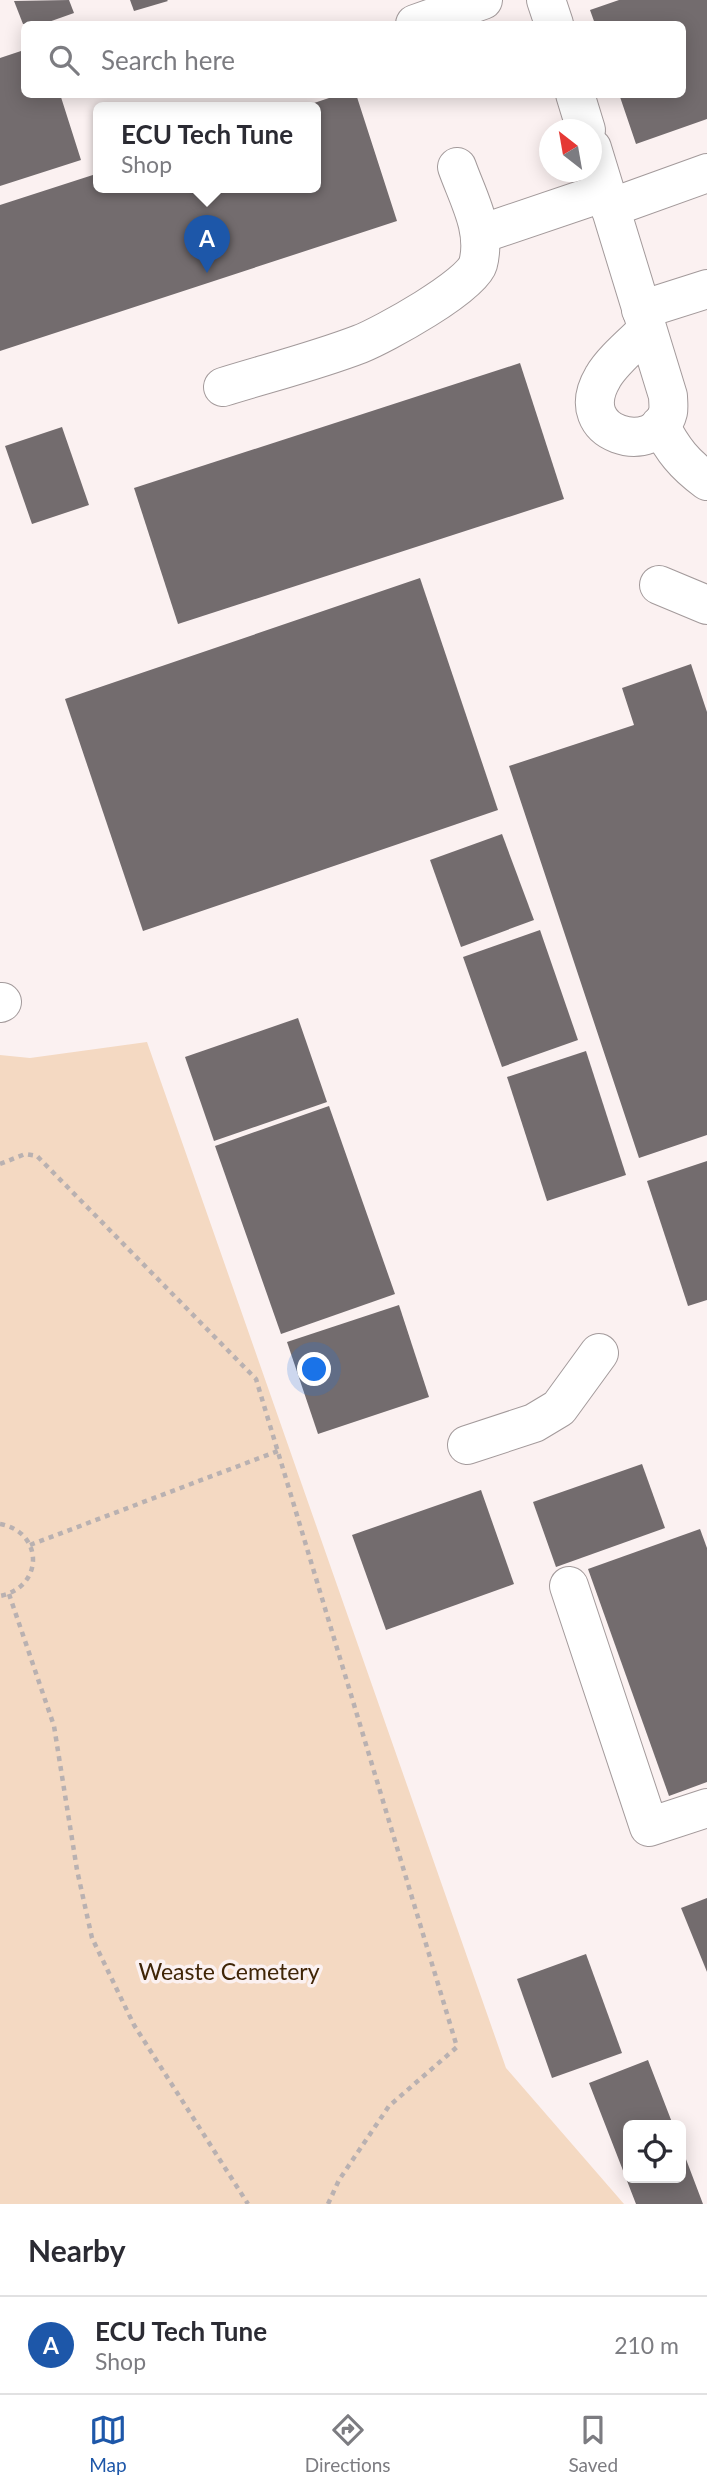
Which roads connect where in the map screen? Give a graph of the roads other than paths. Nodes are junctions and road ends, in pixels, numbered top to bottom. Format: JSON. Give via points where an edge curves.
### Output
{"nodes":[{"id":1,"x":483,"y":0,"type":"edge"},
{"id":2,"x":546,"y":0,"type":"edge"},
{"id":3,"x":424,"y":21,"type":"edge"},
{"id":4,"x":553,"y":21,"type":"edge"},
{"id":5,"x":576,"y":98,"type":"edge"},
{"id":6,"x":583,"y":119,"type":"edge"},
{"id":7,"x":457,"y":167,"type":"dead end"},
{"id":8,"x":707,"y":173,"type":"edge"},
{"id":9,"x":602,"y":182,"type":"edge"},
{"id":10,"x":607,"y":200,"type":"junction"},
{"id":11,"x":481,"y":234,"type":"junction"},
{"id":12,"x":707,"y":289,"type":"edge"},
{"id":13,"x":644,"y":320,"type":"junction"},
{"id":14,"x":223,"y":387,"type":"dead end"},
{"id":15,"x":660,"y":425,"type":"junction"},
{"id":16,"x":707,"y":481,"type":"edge"},
{"id":17,"x":659,"y":585,"type":"dead end"},
{"id":18,"x":707,"y":604,"type":"edge"},
{"id":19,"x":599,"y":1353,"type":"dead end"},
{"id":20,"x":467,"y":1445,"type":"dead end"},
{"id":21,"x":569,"y":1586,"type":"dead end"},
{"id":22,"x":707,"y":1808,"type":"edge"}],
"edges":[{"from":1,"to":3,"type":"street"},
{"from":2,"to":4,"type":"street"},
{"from":5,"to":6,"type":"street"},
{"from":7,"to":11,"type":"street"},
{"from":8,"to":10,"type":"street"},
{"from":9,"to":10,"type":"street"},
{"from":10,"to":11,"type":"street"},
{"from":10,"to":13,"type":"street"},
{"from":11,"to":14,"type":"street","via":[[478,266],[448,295],[363,343]]},
{"from":12,"to":13,"type":"street"},
{"from":13,"to":15,"type":"street","via":[[668,396],[668,412]]},
{"from":13,"to":15,"type":"street","via":[[603,375],[595,410],[614,433],[630,438]]},
{"from":15,"to":16,"type":"street","via":[[673,450]]},
{"from":17,"to":18,"type":"street"},
{"from":19,"to":20,"type":"street","via":[[559,1408],[534,1423]]},
{"from":21,"to":22,"type":"street","via":[[649,1827]]}]}
